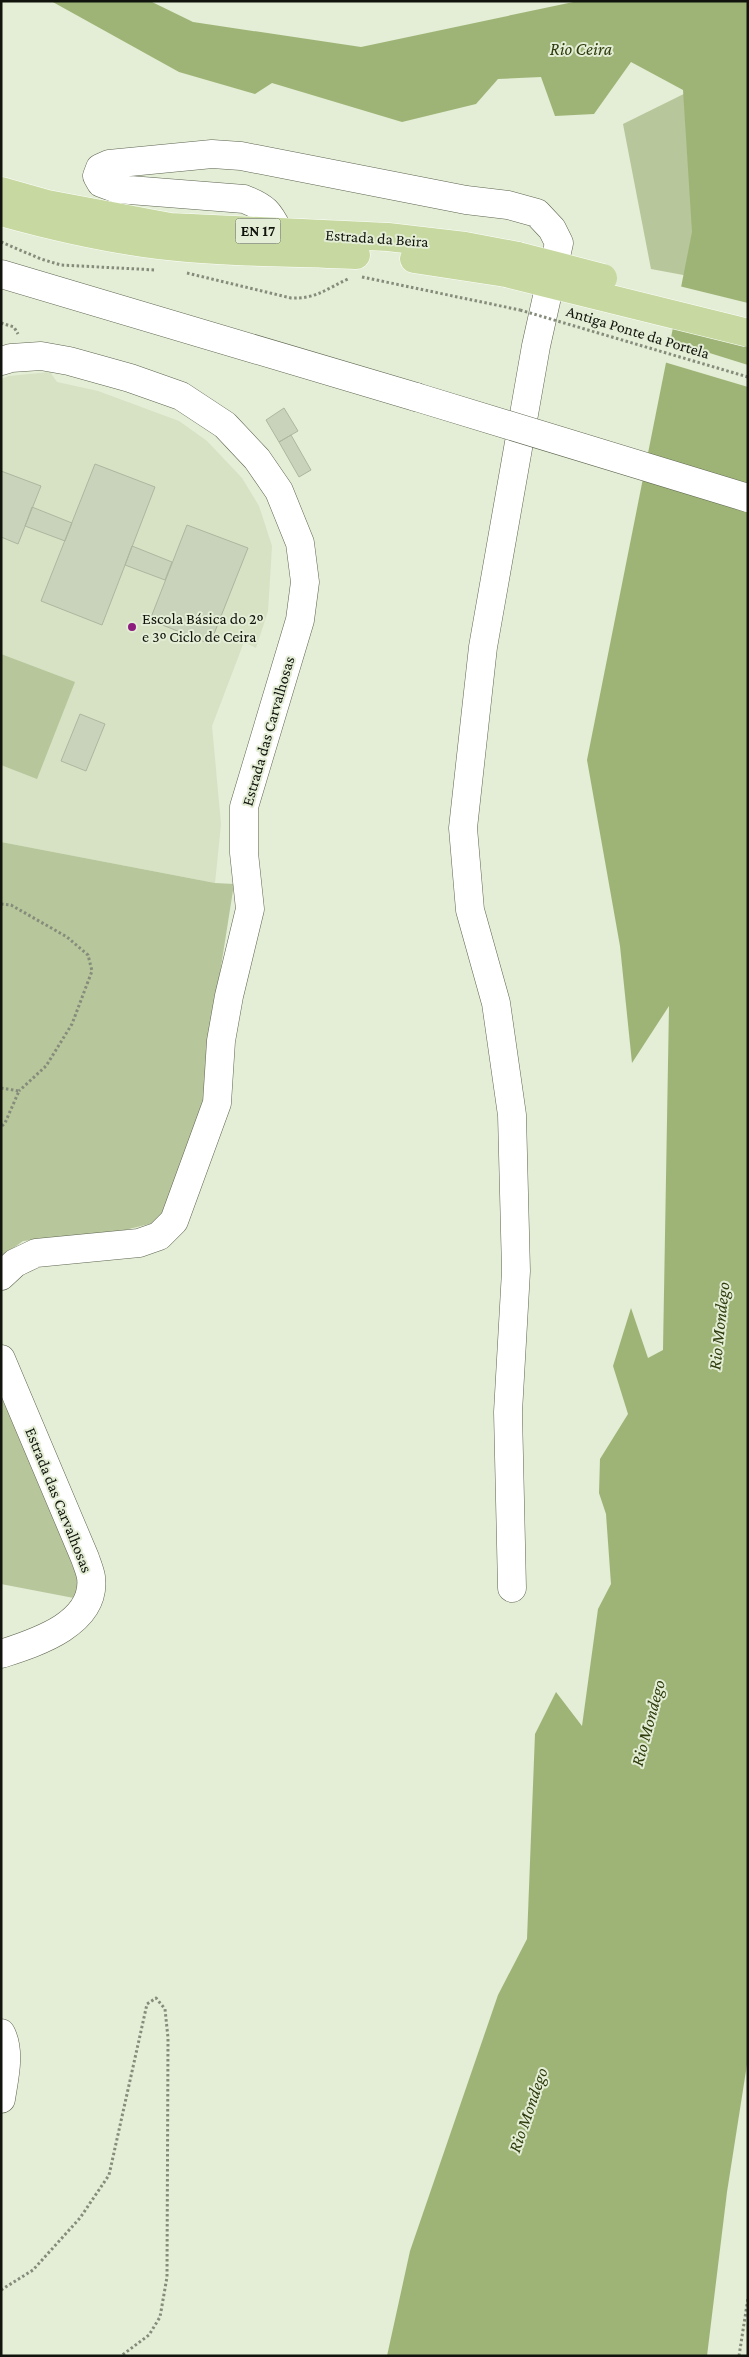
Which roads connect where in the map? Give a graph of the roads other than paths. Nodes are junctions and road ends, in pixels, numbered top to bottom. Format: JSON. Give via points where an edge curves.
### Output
{"nodes":[{"id":1,"x":1,"y":191,"type":"edge"},
{"id":2,"x":1,"y":212,"type":"edge"},
{"id":3,"x":279,"y":232,"type":"junction"},
{"id":4,"x":512,"y":265,"type":"junction"},
{"id":5,"x":1,"y":274,"type":"edge"},
{"id":6,"x":748,"y":315,"type":"edge"},
{"id":7,"x":748,"y":333,"type":"edge"},
{"id":8,"x":1,"y":361,"type":"edge"},
{"id":9,"x":748,"y":498,"type":"edge"},
{"id":10,"x":1,"y":1276,"type":"edge"},
{"id":11,"x":1,"y":1359,"type":"edge"},
{"id":12,"x":512,"y":1588,"type":"dead end"},
{"id":13,"x":1,"y":1654,"type":"edge"},
{"id":14,"x":1,"y":2033,"type":"edge"},
{"id":15,"x":1,"y":2099,"type":"edge"}],
"edges":[{"from":1,"to":3,"type":"main road","name":"Estrada da Beira","number":"EN 17","via":[[55,206],[170,227]]},
{"from":2,"to":4,"type":"main road","name":"Estrada da Beira","number":"EN 17","via":[[162,246]]},
{"from":3,"to":4,"type":"main road","name":"Estrada da Beira","number":"EN 17","via":[[388,237],[465,246]]},
{"from":3,"to":12,"type":"street","via":[[268,212],[244,199],[117,189],[101,183],[97,176],[100,168],[109,164],[212,154],[241,156],[466,200],[508,205],[537,214],[552,229],[559,243],[536,346],[486,628],[463,828],[470,910],[496,1003],[512,1115],[516,1271],[508,1412]]},
{"from":4,"to":6,"type":"main road","name":"Estrada da Beira","number":"EN 17","bridge":true},
{"from":4,"to":7,"type":"main road","name":"Estrada da Beira","number":"EN 17","bridge":true},
{"from":5,"to":9,"type":"street","bridge":true},
{"from":8,"to":10,"type":"street","name":"Estrada das Carvalhosas","via":[[41,356],[70,361],[181,396],[226,425],[257,459],[279,490],[300,543],[305,582],[300,620],[244,807],[244,853],[250,909],[229,996],[217,1103],[174,1221],[159,1236],[139,1242],[36,1253],[14,1263]]},
{"from":11,"to":13,"type":"street","name":"Estrada das Carvalhosas","via":[[91,1578],[88,1598],[74,1620],[55,1634]]},
{"from":14,"to":15,"type":"street","via":[[6,2066]]}]}
